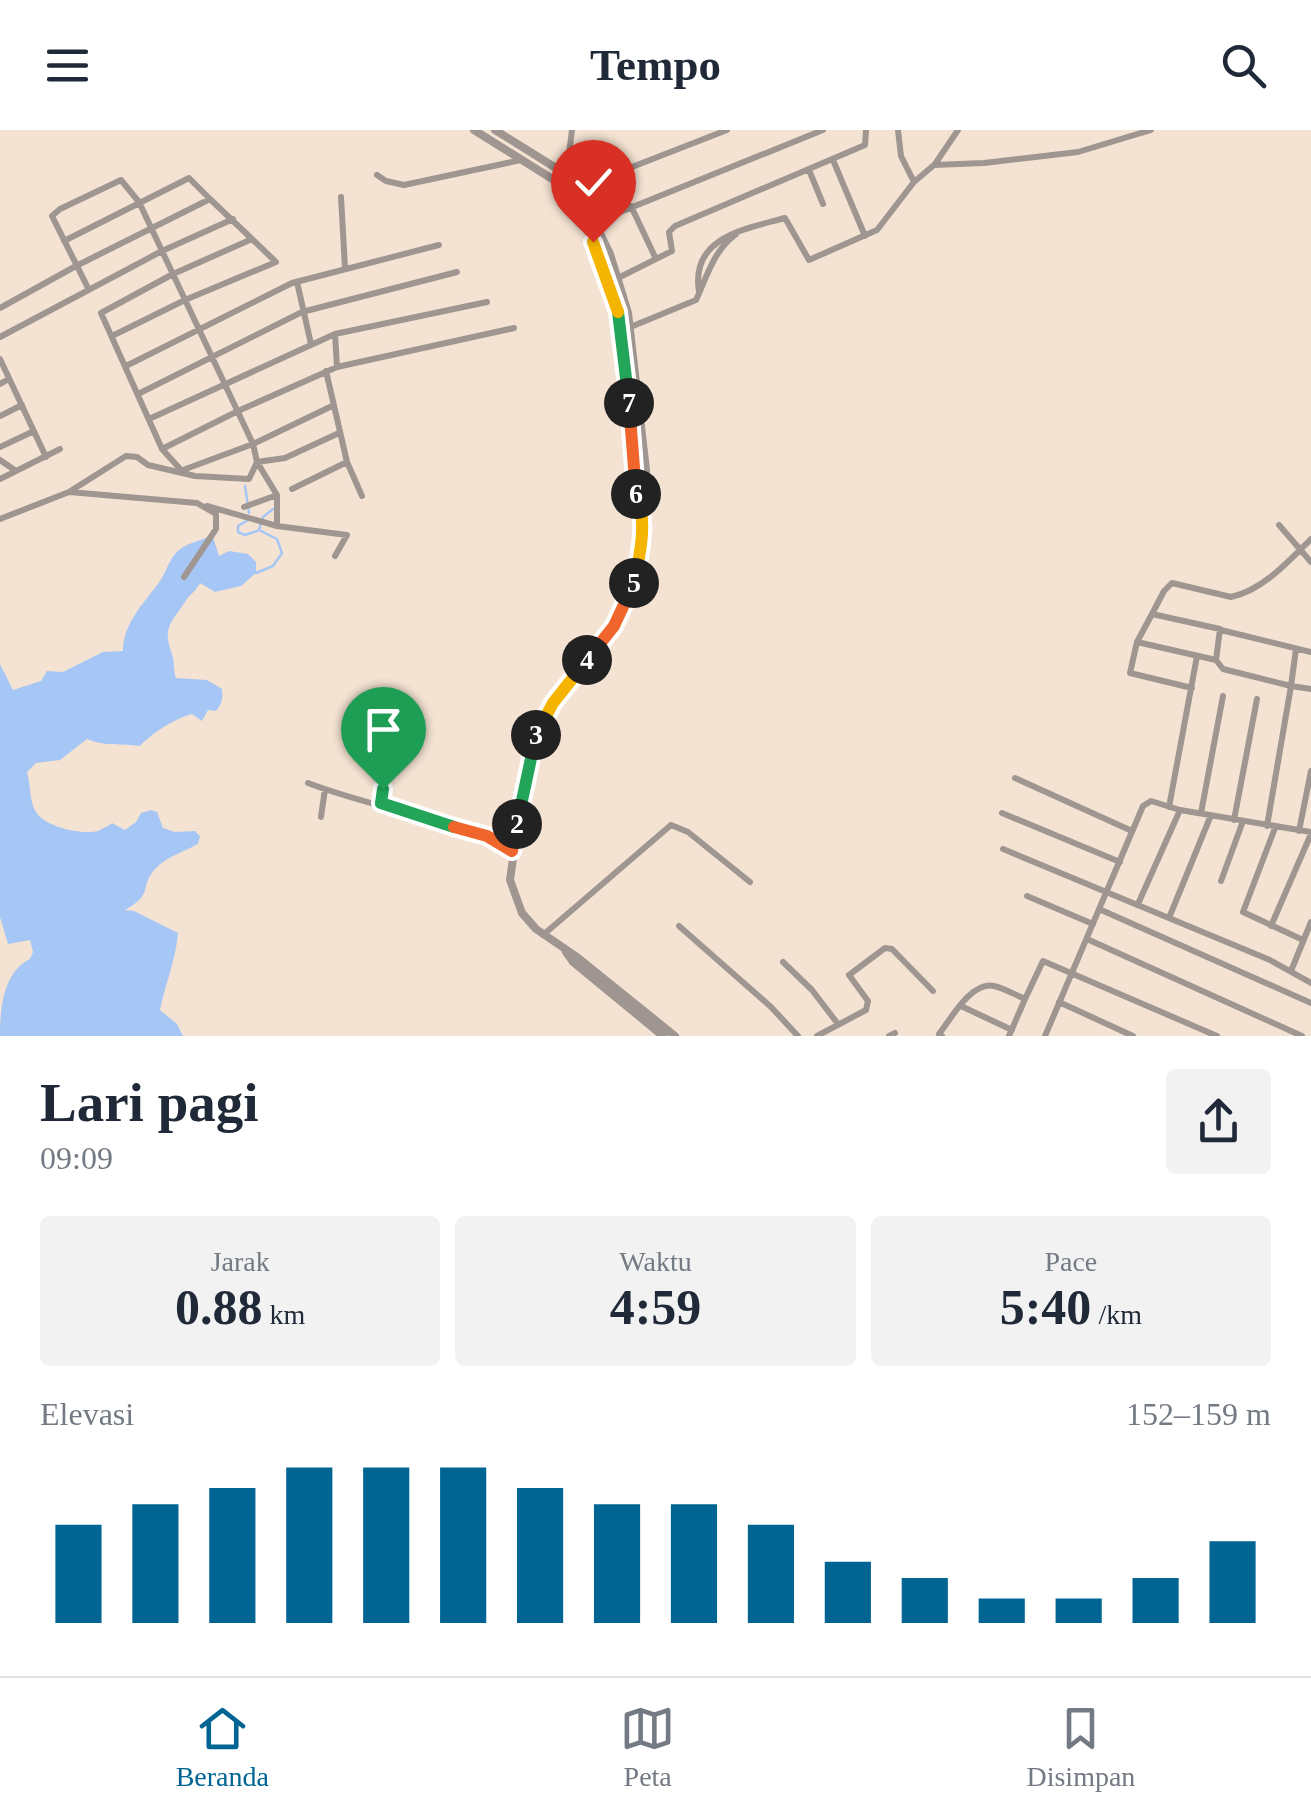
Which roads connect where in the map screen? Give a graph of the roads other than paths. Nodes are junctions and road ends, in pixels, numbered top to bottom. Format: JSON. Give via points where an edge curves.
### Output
{"nodes":[{"id":1,"x":474,"y":130,"type":"edge"},
{"id":2,"x":496,"y":130,"type":"edge"},
{"id":3,"x":572,"y":130,"type":"edge"},
{"id":4,"x":728,"y":130,"type":"edge"},
{"id":5,"x":823,"y":130,"type":"edge"},
{"id":6,"x":866,"y":130,"type":"edge"},
{"id":7,"x":898,"y":130,"type":"edge"},
{"id":8,"x":958,"y":130,"type":"edge"},
{"id":9,"x":1151,"y":130,"type":"edge"},
{"id":10,"x":522,"y":160,"type":"junction"},
{"id":11,"x":832,"y":160,"type":"junction"},
{"id":12,"x":934,"y":165,"type":"junction"},
{"id":13,"x":809,"y":170,"type":"junction"},
{"id":14,"x":378,"y":175,"type":"dead end"},
{"id":15,"x":564,"y":181,"type":"junction"},
{"id":16,"x":914,"y":182,"type":"junction"},
{"id":17,"x":578,"y":188,"type":"junction"},
{"id":18,"x":341,"y":197,"type":"dead end"},
{"id":19,"x":210,"y":199,"type":"junction"},
{"id":20,"x":139,"y":202,"type":"junction"},
{"id":21,"x":823,"y":204,"type":"dead end"},
{"id":22,"x":631,"y":206,"type":"junction"},
{"id":23,"x":233,"y":218,"type":"junction"},
{"id":24,"x":590,"y":224,"type":"junction"},
{"id":25,"x":150,"y":229,"type":"junction"},
{"id":26,"x":865,"y":236,"type":"junction"},
{"id":27,"x":252,"y":239,"type":"junction"},
{"id":28,"x":64,"y":241,"type":"junction"},
{"id":29,"x":439,"y":245,"type":"dead end"},
{"id":30,"x":162,"y":251,"type":"junction"},
{"id":31,"x":656,"y":260,"type":"junction"},
{"id":32,"x":76,"y":266,"type":"junction"},
{"id":33,"x":345,"y":268,"type":"junction"},
{"id":34,"x":457,"y":272,"type":"dead end"},
{"id":35,"x":173,"y":274,"type":"junction"},
{"id":36,"x":618,"y":278,"type":"junction"},
{"id":37,"x":296,"y":282,"type":"junction"},
{"id":38,"x":89,"y":290,"type":"junction"},
{"id":39,"x":184,"y":300,"type":"junction"},
{"id":40,"x":487,"y":302,"type":"dead end"},
{"id":41,"x":0,"y":308,"type":"edge"},
{"id":42,"x":302,"y":312,"type":"junction"},
{"id":43,"x":514,"y":328,"type":"dead end"},
{"id":44,"x":626,"y":328,"type":"junction"},
{"id":45,"x":199,"y":329,"type":"junction"},
{"id":46,"x":335,"y":334,"type":"junction"},
{"id":47,"x":112,"y":336,"type":"junction"},
{"id":48,"x":0,"y":337,"type":"edge"},
{"id":49,"x":311,"y":344,"type":"junction"},
{"id":50,"x":212,"y":355,"type":"junction"},
{"id":51,"x":0,"y":359,"type":"edge"},
{"id":52,"x":126,"y":366,"type":"junction"},
{"id":53,"x":337,"y":367,"type":"junction"},
{"id":54,"x":326,"y":371,"type":"junction"},
{"id":55,"x":9,"y":379,"type":"junction"},
{"id":56,"x":224,"y":382,"type":"junction"},
{"id":57,"x":0,"y":384,"type":"edge"},
{"id":58,"x":138,"y":394,"type":"junction"},
{"id":59,"x":22,"y":405,"type":"junction"},
{"id":60,"x":332,"y":406,"type":"junction"},
{"id":61,"x":238,"y":411,"type":"junction"},
{"id":62,"x":0,"y":416,"type":"edge"},
{"id":63,"x":149,"y":419,"type":"junction"},
{"id":64,"x":34,"y":432,"type":"junction"},
{"id":65,"x":339,"y":433,"type":"junction"},
{"id":66,"x":253,"y":444,"type":"junction"},
{"id":67,"x":0,"y":448,"type":"edge"},
{"id":68,"x":60,"y":448,"type":"dead end"},
{"id":69,"x":162,"y":449,"type":"junction"},
{"id":70,"x":46,"y":457,"type":"junction"},
{"id":71,"x":0,"y":460,"type":"edge"},
{"id":72,"x":257,"y":462,"type":"junction"},
{"id":73,"x":347,"y":462,"type":"junction"},
{"id":74,"x":182,"y":470,"type":"junction"},
{"id":75,"x":17,"y":472,"type":"junction"},
{"id":76,"x":0,"y":479,"type":"edge"},
{"id":77,"x":292,"y":489,"type":"dead end"},
{"id":78,"x":69,"y":492,"type":"junction"},
{"id":79,"x":276,"y":495,"type":"junction"},
{"id":80,"x":362,"y":496,"type":"dead end"},
{"id":81,"x":196,"y":503,"type":"junction"},
{"id":82,"x":242,"y":511,"type":"junction"},
{"id":83,"x":0,"y":520,"type":"edge"},
{"id":84,"x":274,"y":524,"type":"junction"},
{"id":85,"x":1278,"y":526,"type":"dead end"},
{"id":86,"x":1311,"y":538,"type":"edge"},
{"id":87,"x":1299,"y":550,"type":"junction"},
{"id":88,"x":336,"y":556,"type":"dead end"},
{"id":89,"x":1311,"y":562,"type":"edge"},
{"id":90,"x":184,"y":577,"type":"dead end"},
{"id":91,"x":1152,"y":614,"type":"junction"},
{"id":92,"x":1221,"y":630,"type":"junction"},
{"id":93,"x":1136,"y":642,"type":"junction"},
{"id":94,"x":1296,"y":649,"type":"junction"},
{"id":95,"x":1311,"y":652,"type":"edge"},
{"id":96,"x":1197,"y":656,"type":"junction"},
{"id":97,"x":1216,"y":660,"type":"junction"},
{"id":98,"x":1292,"y":686,"type":"junction"},
{"id":99,"x":1192,"y":688,"type":"junction"},
{"id":100,"x":1311,"y":689,"type":"edge"},
{"id":101,"x":1223,"y":696,"type":"dead end"},
{"id":102,"x":1256,"y":699,"type":"dead end"},
{"id":103,"x":386,"y":757,"type":"dead end"},
{"id":104,"x":1311,"y":771,"type":"edge"},
{"id":105,"x":1016,"y":778,"type":"dead end"},
{"id":106,"x":308,"y":782,"type":"dead end"},
{"id":107,"x":325,"y":789,"type":"junction"},
{"id":108,"x":381,"y":803,"type":"junction"},
{"id":109,"x":1169,"y":807,"type":"junction"},
{"id":110,"x":1180,"y":810,"type":"junction"},
{"id":111,"x":1002,"y":813,"type":"dead end"},
{"id":112,"x":1201,"y":813,"type":"junction"},
{"id":113,"x":1211,"y":815,"type":"junction"},
{"id":114,"x":320,"y":817,"type":"dead end"},
{"id":115,"x":1239,"y":820,"type":"junction"},
{"id":116,"x":1271,"y":827,"type":"junction"},
{"id":117,"x":1132,"y":831,"type":"junction"},
{"id":118,"x":1299,"y":831,"type":"junction"},
{"id":119,"x":1311,"y":833,"type":"edge"},
{"id":120,"x":1004,"y":849,"type":"dead end"},
{"id":121,"x":512,"y":851,"type":"junction"},
{"id":122,"x":1120,"y":862,"type":"junction"},
{"id":123,"x":1222,"y":881,"type":"dead end"},
{"id":124,"x":750,"y":882,"type":"dead end"},
{"id":125,"x":1107,"y":892,"type":"junction"},
{"id":126,"x":1028,"y":896,"type":"dead end"},
{"id":127,"x":1138,"y":904,"type":"junction"},
{"id":128,"x":1099,"y":909,"type":"junction"},
{"id":129,"x":1169,"y":918,"type":"junction"},
{"id":130,"x":1311,"y":922,"type":"edge"},
{"id":131,"x":1093,"y":924,"type":"junction"},
{"id":132,"x":679,"y":926,"type":"dead end"},
{"id":133,"x":1271,"y":926,"type":"junction"},
{"id":134,"x":543,"y":935,"type":"junction"},
{"id":135,"x":1087,"y":938,"type":"junction"},
{"id":136,"x":1303,"y":940,"type":"junction"},
{"id":137,"x":566,"y":952,"type":"junction"},
{"id":138,"x":782,"y":962,"type":"dead end"},
{"id":139,"x":1291,"y":971,"type":"junction"},
{"id":140,"x":1072,"y":972,"type":"junction"},
{"id":141,"x":1311,"y":983,"type":"edge"},
{"id":142,"x":932,"y":991,"type":"dead end"},
{"id":143,"x":1025,"y":1000,"type":"junction"},
{"id":144,"x":1058,"y":1002,"type":"junction"},
{"id":145,"x":1311,"y":1003,"type":"edge"},
{"id":146,"x":961,"y":1006,"type":"junction"},
{"id":147,"x":838,"y":1024,"type":"junction"},
{"id":148,"x":1010,"y":1033,"type":"edge"},
{"id":149,"x":1049,"y":1035,"type":"edge"},
{"id":150,"x":663,"y":1036,"type":"edge"},
{"id":151,"x":675,"y":1036,"type":"edge"},
{"id":152,"x":798,"y":1036,"type":"edge"},
{"id":153,"x":817,"y":1036,"type":"edge"},
{"id":154,"x":940,"y":1036,"type":"edge"},
{"id":155,"x":1132,"y":1036,"type":"edge"},
{"id":156,"x":1218,"y":1036,"type":"edge"},
{"id":157,"x":1302,"y":1036,"type":"edge"}],
"edges":[{"from":1,"to":10,"type":"street"},
{"from":2,"to":15,"type":"street"},
{"from":3,"to":15,"type":"street"},
{"from":4,"to":17,"type":"street"},
{"from":5,"to":22,"type":"street"},
{"from":6,"to":11,"type":"street","via":[[865,145]]},
{"from":7,"to":16,"type":"street"},
{"from":8,"to":12,"type":"street"},
{"from":9,"to":12,"type":"street","via":[[1078,152]]},
{"from":10,"to":14,"type":"street","via":[[404,185]]},
{"from":10,"to":15,"type":"street"},
{"from":11,"to":13,"type":"street"},
{"from":11,"to":26,"type":"street"},
{"from":12,"to":16,"type":"street"},
{"from":13,"to":21,"type":"street"},
{"from":13,"to":31,"type":"street","via":[[674,226],[672,252]]},
{"from":15,"to":17,"type":"street"},
{"from":15,"to":24,"type":"street"},
{"from":16,"to":26,"type":"street","via":[[885,224]]},
{"from":17,"to":24,"type":"street"},
{"from":18,"to":33,"type":"street"},
{"from":19,"to":20,"type":"street","via":[[189,178]]},
{"from":19,"to":23,"type":"street"},
{"from":19,"to":25,"type":"street"},
{"from":20,"to":25,"type":"street"},
{"from":20,"to":28,"type":"street"},
{"from":20,"to":28,"type":"street","via":[[122,180],[60,209],[52,216]]},
{"from":22,"to":24,"type":"street"},
{"from":22,"to":31,"type":"street"},
{"from":23,"to":27,"type":"street"},
{"from":23,"to":30,"type":"street"},
{"from":24,"to":36,"type":"street"},
{"from":24,"to":44,"type":"street"},
{"from":25,"to":30,"type":"street"},
{"from":25,"to":32,"type":"street"},
{"from":26,"to":44,"type":"street","via":[[809,260],[785,218],[745,228],[726,236],[701,262],[700,292],[692,303]]},
{"from":27,"to":35,"type":"street"},
{"from":27,"to":39,"type":"street","via":[[276,262]]},
{"from":28,"to":32,"type":"street"},
{"from":29,"to":33,"type":"street"},
{"from":30,"to":35,"type":"street"},
{"from":30,"to":38,"type":"street"},
{"from":31,"to":36,"type":"street"},
{"from":32,"to":38,"type":"street"},
{"from":32,"to":41,"type":"street"},
{"from":33,"to":37,"type":"street"},
{"from":34,"to":42,"type":"street"},
{"from":35,"to":39,"type":"street"},
{"from":35,"to":47,"type":"street","via":[[101,313]]},
{"from":36,"to":44,"type":"street"},
{"from":37,"to":42,"type":"street"},
{"from":37,"to":45,"type":"street"},
{"from":38,"to":48,"type":"street"},
{"from":39,"to":45,"type":"street"},
{"from":39,"to":47,"type":"street"},
{"from":40,"to":46,"type":"street"},
{"from":42,"to":49,"type":"street"},
{"from":42,"to":50,"type":"street"},
{"from":43,"to":53,"type":"street"},
{"from":44,"to":121,"type":"street","via":[[636,495],[642,505],[635,581],[614,626],[537,733]]},
{"from":45,"to":50,"type":"street"},
{"from":45,"to":52,"type":"street"},
{"from":46,"to":49,"type":"street"},
{"from":46,"to":53,"type":"street"},
{"from":47,"to":52,"type":"street"},
{"from":49,"to":56,"type":"street"},
{"from":50,"to":56,"type":"street"},
{"from":50,"to":58,"type":"street"},
{"from":51,"to":55,"type":"street"},
{"from":52,"to":58,"type":"street"},
{"from":53,"to":54,"type":"street"},
{"from":54,"to":60,"type":"street"},
{"from":54,"to":61,"type":"street"},
{"from":55,"to":57,"type":"street"},
{"from":55,"to":59,"type":"street"},
{"from":56,"to":61,"type":"street"},
{"from":56,"to":63,"type":"street"},
{"from":58,"to":63,"type":"street"},
{"from":59,"to":62,"type":"street"},
{"from":59,"to":64,"type":"street"},
{"from":60,"to":65,"type":"street"},
{"from":60,"to":66,"type":"street"},
{"from":61,"to":66,"type":"street"},
{"from":61,"to":69,"type":"street"},
{"from":63,"to":69,"type":"street"},
{"from":64,"to":67,"type":"street"},
{"from":64,"to":70,"type":"street"},
{"from":65,"to":72,"type":"street","via":[[285,458]]},
{"from":65,"to":73,"type":"street"},
{"from":66,"to":72,"type":"street"},
{"from":66,"to":74,"type":"street"},
{"from":68,"to":70,"type":"street"},
{"from":69,"to":74,"type":"street"},
{"from":70,"to":75,"type":"street"},
{"from":71,"to":75,"type":"street"},
{"from":72,"to":74,"type":"street","via":[[249,479]]},
{"from":72,"to":79,"type":"street"},
{"from":73,"to":77,"type":"street"},
{"from":73,"to":80,"type":"street"},
{"from":74,"to":78,"type":"street","via":[[126,456]]},
{"from":75,"to":76,"type":"street"},
{"from":78,"to":81,"type":"street"},
{"from":78,"to":83,"type":"street"},
{"from":79,"to":82,"type":"street"},
{"from":79,"to":84,"type":"street"},
{"from":81,"to":82,"type":"street"},
{"from":81,"to":90,"type":"street","via":[[216,514],[216,529]]},
{"from":82,"to":84,"type":"street"},
{"from":84,"to":88,"type":"street","via":[[347,535]]},
{"from":85,"to":87,"type":"street"},
{"from":86,"to":87,"type":"street"},
{"from":87,"to":89,"type":"street"},
{"from":87,"to":91,"type":"street","via":[[1235,597],[1172,583]]},
{"from":91,"to":92,"type":"street"},
{"from":91,"to":93,"type":"street"},
{"from":92,"to":94,"type":"street"},
{"from":92,"to":97,"type":"street"},
{"from":93,"to":96,"type":"street"},
{"from":93,"to":99,"type":"street","via":[[1131,675]]},
{"from":94,"to":95,"type":"street"},
{"from":94,"to":98,"type":"street"},
{"from":96,"to":97,"type":"street"},
{"from":96,"to":99,"type":"street"},
{"from":97,"to":98,"type":"street","via":[[1223,669]]},
{"from":98,"to":100,"type":"street"},
{"from":98,"to":116,"type":"street"},
{"from":99,"to":109,"type":"street"},
{"from":101,"to":112,"type":"street"},
{"from":102,"to":115,"type":"street"},
{"from":103,"to":108,"type":"street"},
{"from":104,"to":118,"type":"street"},
{"from":105,"to":117,"type":"street"},
{"from":106,"to":107,"type":"street"},
{"from":107,"to":108,"type":"street"},
{"from":107,"to":114,"type":"street"},
{"from":108,"to":121,"type":"street","via":[[487,836]]},
{"from":109,"to":110,"type":"street"},
{"from":109,"to":117,"type":"street","via":[[1150,800]]},
{"from":110,"to":112,"type":"street"},
{"from":110,"to":127,"type":"street"},
{"from":111,"to":122,"type":"street"},
{"from":112,"to":113,"type":"street"},
{"from":113,"to":115,"type":"street"},
{"from":113,"to":129,"type":"street"},
{"from":115,"to":116,"type":"street"},
{"from":115,"to":123,"type":"street"},
{"from":116,"to":118,"type":"street"},
{"from":116,"to":133,"type":"street","via":[[1242,912]]},
{"from":117,"to":122,"type":"street"},
{"from":118,"to":119,"type":"street"},
{"from":119,"to":133,"type":"street"},
{"from":120,"to":125,"type":"street"},
{"from":121,"to":134,"type":"street","via":[[517,904]]},
{"from":122,"to":125,"type":"street"},
{"from":124,"to":134,"type":"street","via":[[672,825]]},
{"from":125,"to":127,"type":"street"},
{"from":125,"to":128,"type":"street"},
{"from":126,"to":131,"type":"street"},
{"from":127,"to":129,"type":"street"},
{"from":128,"to":131,"type":"street"},
{"from":128,"to":145,"type":"street"},
{"from":129,"to":139,"type":"street"},
{"from":130,"to":136,"type":"street"},
{"from":131,"to":135,"type":"street"},
{"from":132,"to":152,"type":"street"},
{"from":133,"to":136,"type":"street"},
{"from":134,"to":137,"type":"street"},
{"from":135,"to":140,"type":"street"},
{"from":135,"to":157,"type":"street"},
{"from":136,"to":139,"type":"street"},
{"from":137,"to":150,"type":"street"},
{"from":137,"to":151,"type":"street"},
{"from":138,"to":147,"type":"street"},
{"from":139,"to":141,"type":"street"},
{"from":140,"to":143,"type":"street","via":[[1043,961]]},
{"from":140,"to":144,"type":"street"},
{"from":140,"to":156,"type":"street"},
{"from":142,"to":147,"type":"street","via":[[885,948],[851,970],[849,980],[869,1004]]},
{"from":143,"to":146,"type":"street","via":[[992,985]]},
{"from":143,"to":148,"type":"street"},
{"from":144,"to":149,"type":"street"},
{"from":144,"to":155,"type":"street"},
{"from":146,"to":148,"type":"street"},
{"from":146,"to":154,"type":"street"},
{"from":147,"to":153,"type":"street"}]}
